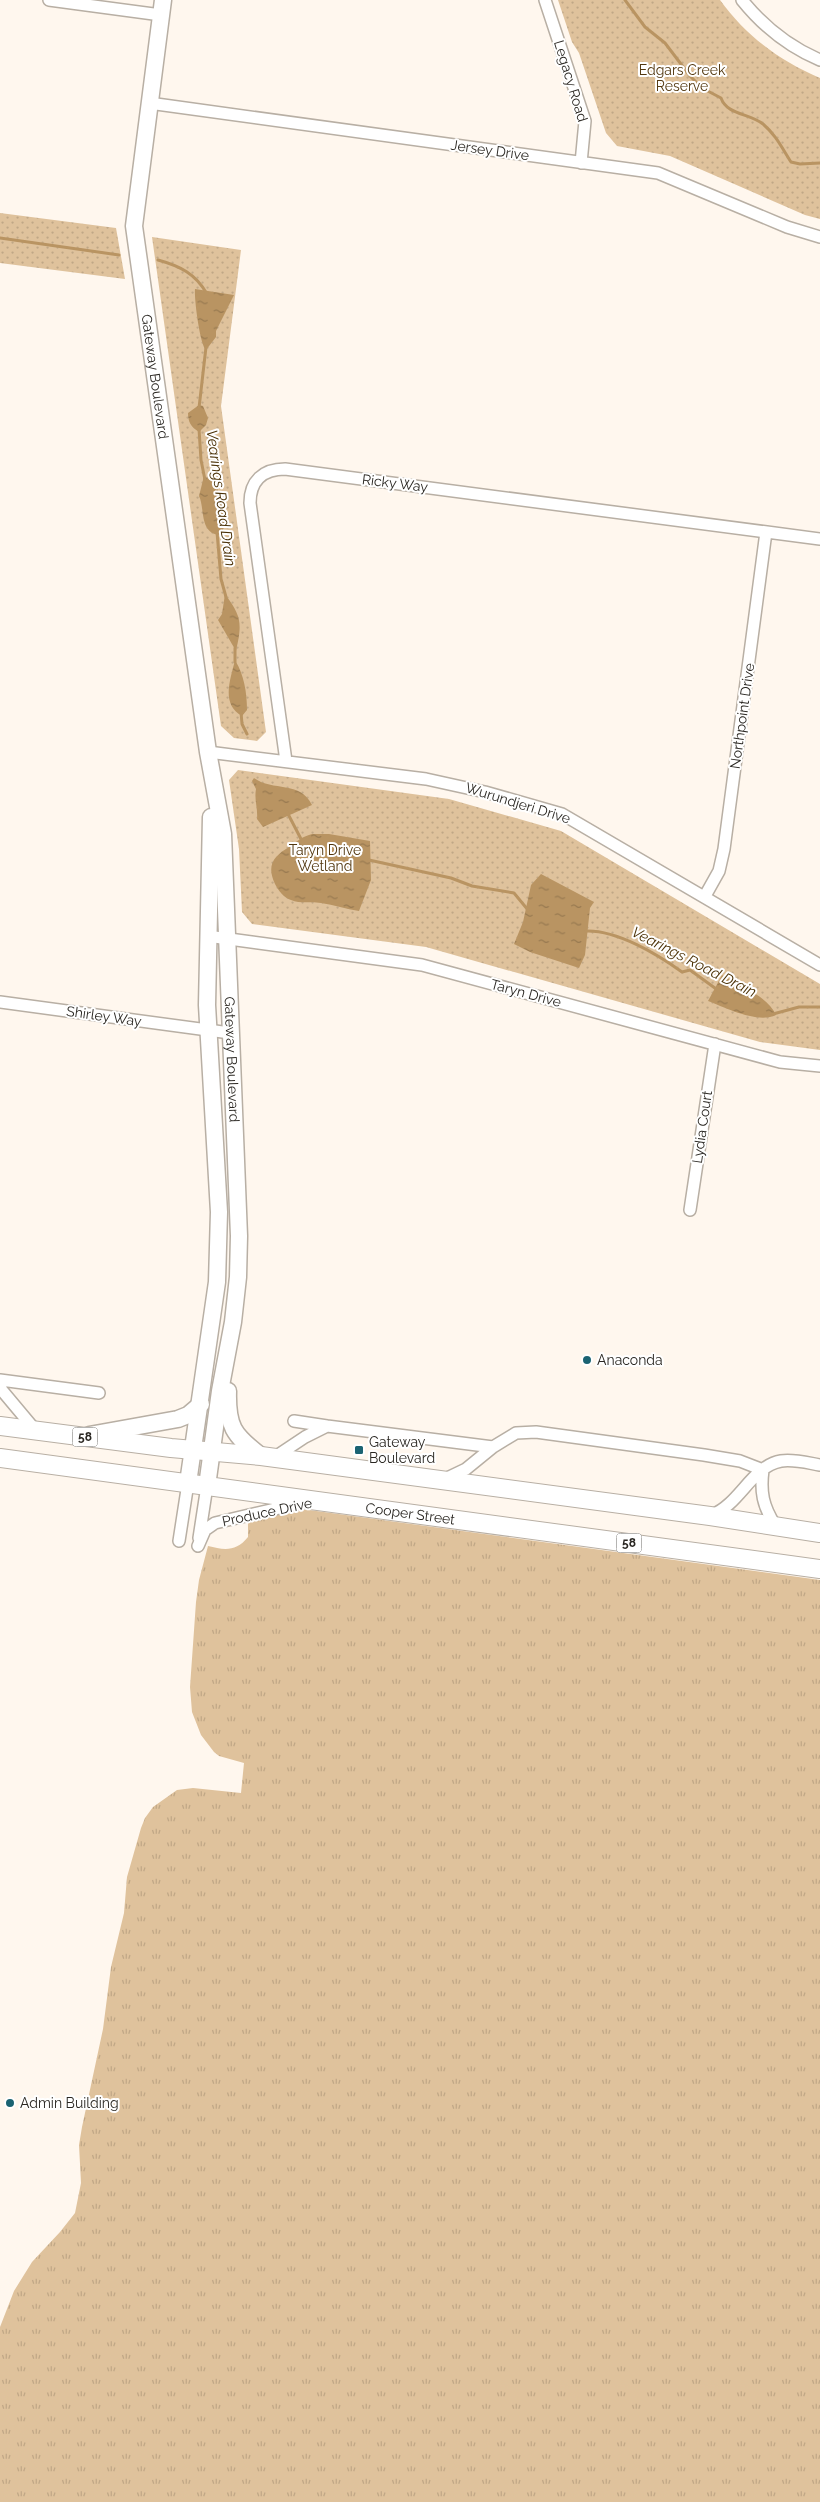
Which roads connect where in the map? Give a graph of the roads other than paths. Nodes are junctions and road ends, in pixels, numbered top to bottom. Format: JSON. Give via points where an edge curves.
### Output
{"nodes":[{"id":1,"x":49,"y":0,"type":"edge"},
{"id":2,"x":545,"y":0,"type":"edge"},
{"id":3,"x":742,"y":0,"type":"edge"},
{"id":4,"x":162,"y":8,"type":"edge"},
{"id":5,"x":820,"y":60,"type":"edge"},
{"id":6,"x":149,"y":103,"type":"junction"},
{"id":7,"x":581,"y":163,"type":"junction"},
{"id":8,"x":820,"y":237,"type":"edge"},
{"id":9,"x":766,"y":532,"type":"junction"},
{"id":10,"x":820,"y":539,"type":"edge"},
{"id":11,"x":208,"y":752,"type":"junction"},
{"id":12,"x":286,"y":761,"type":"junction"},
{"id":13,"x":705,"y":896,"type":"junction"},
{"id":14,"x":207,"y":936,"type":"junction"},
{"id":15,"x":228,"y":938,"type":"junction"},
{"id":16,"x":820,"y":965,"type":"edge"},
{"id":17,"x":0,"y":1002,"type":"edge"},
{"id":18,"x":208,"y":1032,"type":"junction"},
{"id":19,"x":230,"y":1033,"type":"junction"},
{"id":20,"x":715,"y":1044,"type":"junction"},
{"id":21,"x":820,"y":1066,"type":"edge"},
{"id":22,"x":239,"y":1210,"type":"junction"},
{"id":23,"x":690,"y":1210,"type":"dead end"},
{"id":24,"x":219,"y":1212,"type":"junction"},
{"id":25,"x":229,"y":1354,"type":"junction"},
{"id":26,"x":0,"y":1380,"type":"edge"},
{"id":27,"x":0,"y":1388,"type":"edge"},
{"id":28,"x":99,"y":1393,"type":"dead end"},
{"id":29,"x":201,"y":1404,"type":"junction"},
{"id":30,"x":294,"y":1421,"type":"dead end"},
{"id":31,"x":0,"y":1426,"type":"edge"},
{"id":32,"x":327,"y":1426,"type":"junction"},
{"id":33,"x":36,"y":1431,"type":"junction"},
{"id":34,"x":80,"y":1437,"type":"junction"},
{"id":35,"x":494,"y":1447,"type":"junction"},
{"id":36,"x":212,"y":1450,"type":"junction"},
{"id":37,"x":194,"y":1451,"type":"junction"},
{"id":38,"x":268,"y":1456,"type":"junction"},
{"id":39,"x":0,"y":1458,"type":"edge"},
{"id":40,"x":820,"y":1464,"type":"edge"},
{"id":41,"x":763,"y":1470,"type":"junction"},
{"id":42,"x":441,"y":1481,"type":"junction"},
{"id":43,"x":188,"y":1483,"type":"junction"},
{"id":44,"x":207,"y":1486,"type":"junction"},
{"id":45,"x":320,"y":1501,"type":"junction"},
{"id":46,"x":710,"y":1516,"type":"junction"},
{"id":47,"x":775,"y":1525,"type":"junction"},
{"id":48,"x":820,"y":1533,"type":"edge"},
{"id":49,"x":179,"y":1541,"type":"dead end"},
{"id":50,"x":820,"y":1569,"type":"edge"}],
"edges":[{"from":1,"to":4,"type":"street"},
{"from":2,"to":7,"type":"street","name":"Legacy Road","via":[[585,122]]},
{"from":3,"to":5,"type":"street","via":[[753,14],[783,39]]},
{"from":4,"to":6,"type":"street","name":"Gateway Boulevard"},
{"from":6,"to":7,"type":"street","name":"Jersey Drive"},
{"from":6,"to":11,"type":"street","name":"Gateway Boulevard","via":[[134,226]]},
{"from":7,"to":8,"type":"street","name":"Jersey Drive","via":[[667,175],[787,227]]},
{"from":9,"to":10,"type":"street","name":"Ricky Way"},
{"from":9,"to":12,"type":"street","name":"Ricky Way","via":[[285,468],[268,470],[255,481],[250,503]]},
{"from":9,"to":13,"type":"street","name":"Northpoint Drive","via":[[724,849],[718,871]]},
{"from":11,"to":12,"type":"street","name":"Wurundjeri Drive"},
{"from":11,"to":14,"type":"street","name":"Gateway Boulevard","via":[[212,836]]},
{"from":11,"to":15,"type":"street","name":"Gateway Boulevard","via":[[223,834]]},
{"from":12,"to":13,"type":"street","name":"Wurundjeri Drive","via":[[459,785],[546,809],[573,819]]},
{"from":13,"to":16,"type":"street","name":"Wurundjeri Drive"},
{"from":14,"to":15,"type":"street","name":"Taryn Drive"},
{"from":14,"to":18,"type":"street","name":"Gateway Boulevard"},
{"from":15,"to":19,"type":"street","name":"Gateway Boulevard"},
{"from":15,"to":20,"type":"street","name":"Taryn Drive","via":[[422,965]]},
{"from":17,"to":18,"type":"street","name":"Shirley Way"},
{"from":18,"to":19,"type":"street","name":"Shirley Way"},
{"from":18,"to":24,"type":"street","name":"Gateway Boulevard"},
{"from":19,"to":22,"type":"street","name":"Gateway Boulevard"},
{"from":20,"to":21,"type":"street","name":"Taryn Drive","via":[[780,1062]]},
{"from":20,"to":23,"type":"street","name":"Lydia Court"},
{"from":22,"to":24,"type":"street"},
{"from":22,"to":25,"type":"street","name":"Gateway Boulevard","via":[[238,1277]]},
{"from":24,"to":29,"type":"street","name":"Gateway Boulevard","via":[[217,1282]]},
{"from":25,"to":36,"type":"street","name":"Gateway Boulevard"},
{"from":25,"to":38,"type":"street","via":[[228,1406],[232,1426],[238,1438]]},
{"from":26,"to":28,"type":"street"},
{"from":27,"to":33,"type":"street"},
{"from":29,"to":34,"type":"street","via":[[178,1419]]},
{"from":29,"to":37,"type":"street","name":"Gateway Boulevard"},
{"from":30,"to":32,"type":"street"},
{"from":31,"to":33,"type":"main road","number":"58"},
{"from":32,"to":35,"type":"street"},
{"from":32,"to":38,"type":"street"},
{"from":33,"to":34,"type":"main road","number":"58"},
{"from":34,"to":37,"type":"main road","number":"58"},
{"from":35,"to":41,"type":"street","via":[[516,1433],[536,1432],[740,1461]]},
{"from":35,"to":42,"type":"street","via":[[466,1469]]},
{"from":36,"to":37,"type":"main road","number":"58"},
{"from":36,"to":38,"type":"main road","number":"58"},
{"from":36,"to":44,"type":"street","name":"Gateway Boulevard"},
{"from":37,"to":43,"type":"street","name":"Gateway Boulevard"},
{"from":38,"to":42,"type":"main road","number":"58"},
{"from":39,"to":43,"type":"main road","name":"Cooper Street","number":"58"},
{"from":40,"to":41,"type":"street","via":[[780,1462]]},
{"from":41,"to":46,"type":"street","via":[[733,1503]]},
{"from":41,"to":47,"type":"street","via":[[763,1501]]},
{"from":42,"to":46,"type":"main road","number":"58"},
{"from":43,"to":44,"type":"main road","name":"Cooper Street","number":"58"},
{"from":43,"to":49,"type":"street"},
{"from":44,"to":45,"type":"main road","name":"Cooper Street","number":"58"},
{"from":44,"to":45,"type":"street","name":"Produce Drive","via":[[198,1546],[205,1530],[215,1523],[288,1505]]},
{"from":45,"to":50,"type":"main road","name":"Cooper Street","number":"58"},
{"from":46,"to":47,"type":"main road","number":"58"},
{"from":47,"to":48,"type":"main road","number":"58"}]}
